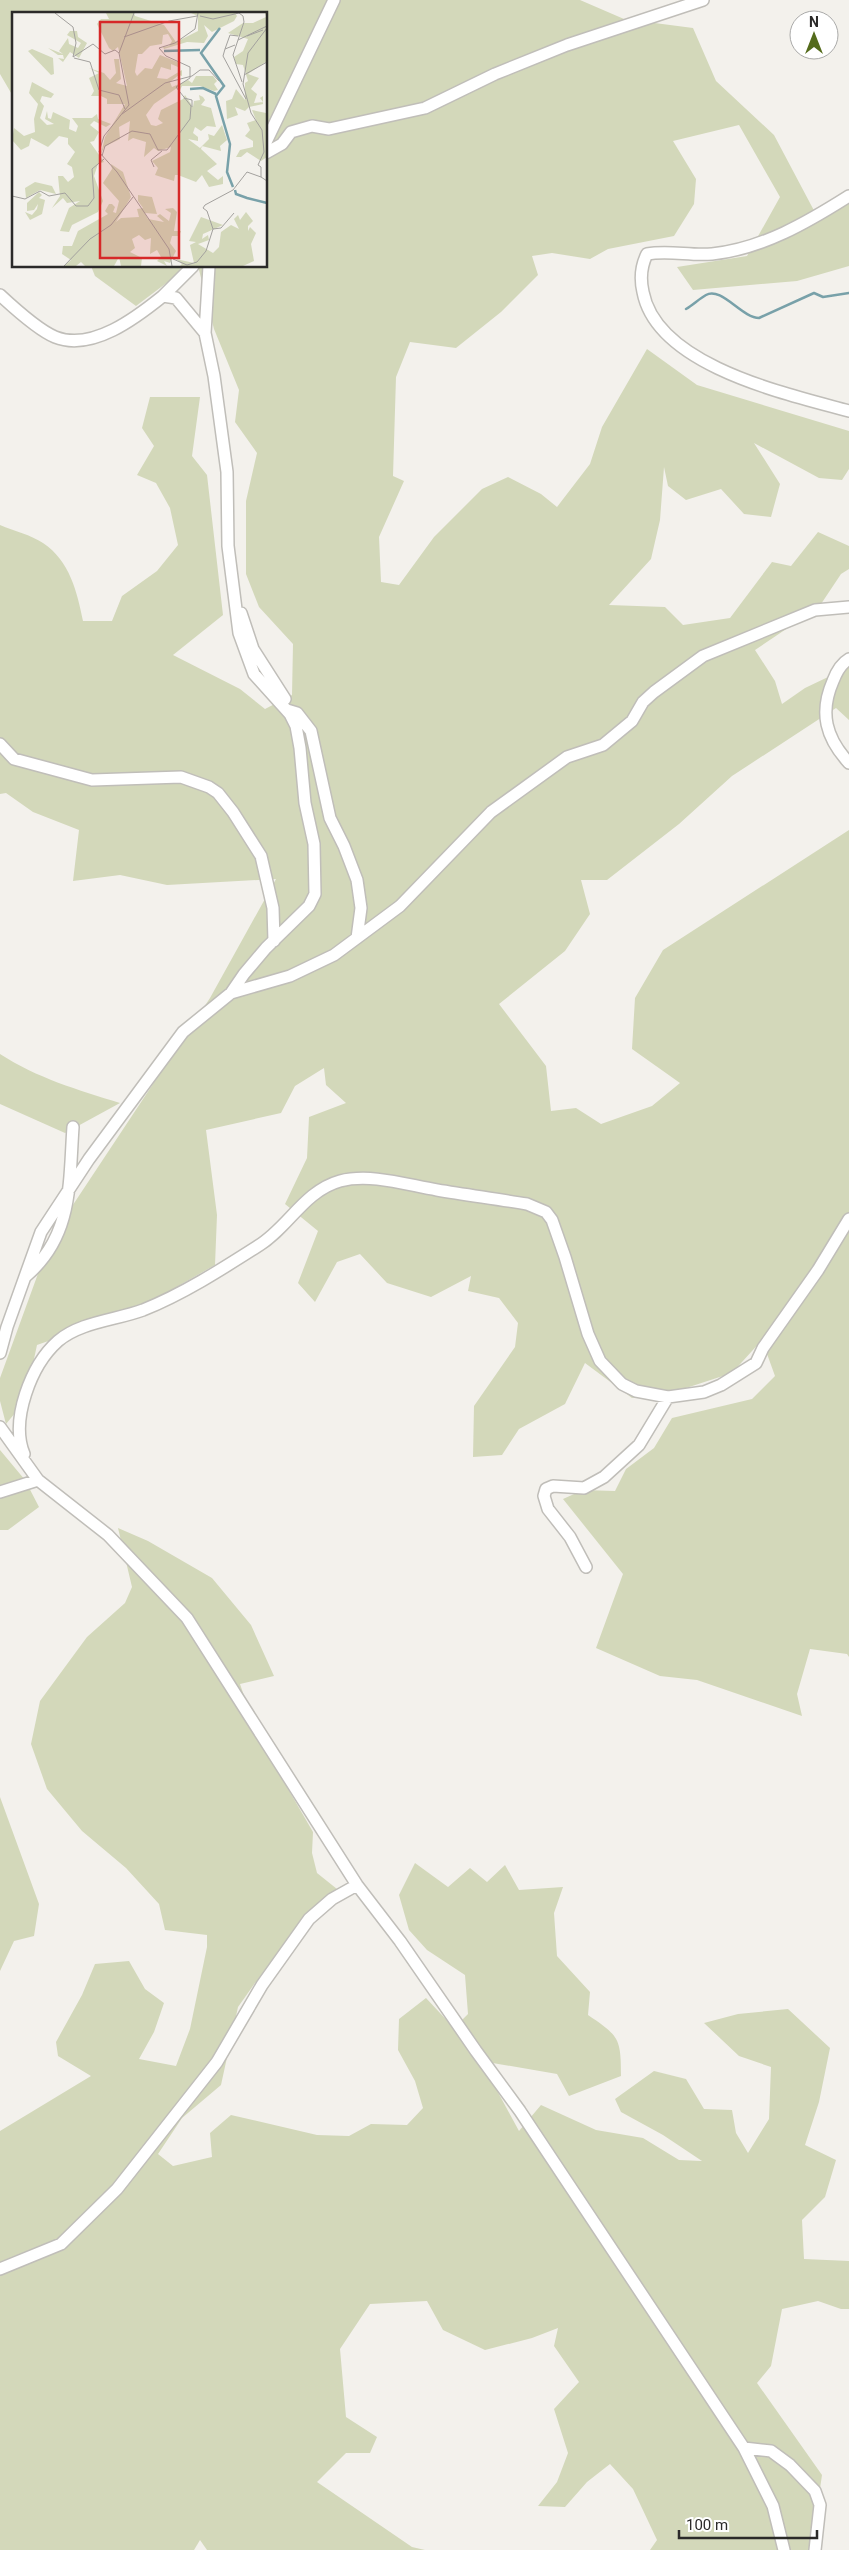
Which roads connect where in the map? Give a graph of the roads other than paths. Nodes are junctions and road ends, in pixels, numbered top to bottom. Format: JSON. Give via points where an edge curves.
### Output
{"nodes":[{"id":1,"x":334,"y":0,"type":"edge"},
{"id":2,"x":703,"y":0,"type":"edge"},
{"id":3,"x":268,"y":138,"type":"edge"},
{"id":4,"x":268,"y":151,"type":"edge"},
{"id":5,"x":849,"y":196,"type":"edge"},
{"id":6,"x":191,"y":268,"type":"edge"},
{"id":7,"x":209,"y":268,"type":"edge"},
{"id":8,"x":0,"y":295,"type":"edge"},
{"id":9,"x":163,"y":296,"type":"junction"},
{"id":10,"x":205,"y":333,"type":"junction"},
{"id":11,"x":849,"y":411,"type":"edge"},
{"id":12,"x":849,"y":607,"type":"edge"},
{"id":13,"x":849,"y":660,"type":"edge"},
{"id":14,"x":292,"y":711,"type":"junction"},
{"id":15,"x":0,"y":744,"type":"edge"},
{"id":16,"x":849,"y":763,"type":"edge"},
{"id":17,"x":358,"y":938,"type":"junction"},
{"id":18,"x":274,"y":941,"type":"junction"},
{"id":19,"x":231,"y":993,"type":"junction"},
{"id":20,"x":73,"y":1127,"type":"dead end"},
{"id":21,"x":66,"y":1197,"type":"junction"},
{"id":22,"x":849,"y":1219,"type":"edge"},
{"id":23,"x":24,"y":1278,"type":"junction"},
{"id":24,"x":0,"y":1353,"type":"edge"},
{"id":25,"x":668,"y":1397,"type":"junction"},
{"id":26,"x":0,"y":1426,"type":"edge"},
{"id":27,"x":38,"y":1480,"type":"junction"},
{"id":28,"x":0,"y":1492,"type":"edge"},
{"id":29,"x":586,"y":1567,"type":"dead end"},
{"id":30,"x":357,"y":1885,"type":"junction"},
{"id":31,"x":0,"y":2269,"type":"edge"},
{"id":32,"x":744,"y":2448,"type":"junction"},
{"id":33,"x":784,"y":2550,"type":"edge"},
{"id":34,"x":815,"y":2550,"type":"edge"}],
"edges":[{"from":1,"to":3,"type":"street"},
{"from":2,"to":4,"type":"street","via":[[567,45],[495,74],[425,108],[329,129],[312,126],[291,132],[282,144]]},
{"from":5,"to":11,"type":"street","via":[[809,221],[743,248],[714,254],[647,254],[641,278],[644,298],[656,322],[685,348],[726,373]]},
{"from":6,"to":9,"type":"street"},
{"from":7,"to":10,"type":"street"},
{"from":8,"to":9,"type":"street","via":[[56,338],[72,339],[91,339],[118,328]]},
{"from":9,"to":10,"type":"street","via":[[176,298]]},
{"from":10,"to":14,"type":"street","via":[[224,439],[228,546],[239,633],[254,674]]},
{"from":12,"to":17,"type":"street","via":[[808,613],[703,656],[684,668],[643,702],[632,721],[603,745],[567,757],[491,812],[400,906]]},
{"from":13,"to":16,"type":"street","via":[[834,678],[828,692],[825,722]]},
{"from":14,"to":17,"type":"street","via":[[311,731],[330,818],[354,871],[361,908]]},
{"from":14,"to":18,"type":"street","via":[[314,844],[315,894],[309,906]]},
{"from":15,"to":18,"type":"street","via":[[14,759],[92,780],[181,777],[218,793],[261,856],[273,908]]},
{"from":17,"to":19,"type":"street","via":[[334,955],[290,976]]},
{"from":18,"to":19,"type":"street"},
{"from":19,"to":21,"type":"street","via":[[183,1032],[89,1159]]},
{"from":20,"to":21,"type":"street"},
{"from":21,"to":23,"type":"street","via":[[41,1232]]},
{"from":21,"to":23,"type":"street","via":[[60,1232],[39,1265]]},
{"from":22,"to":25,"type":"street","via":[[756,1363],[722,1385],[704,1392]]},
{"from":23,"to":24,"type":"street"},
{"from":25,"to":27,"type":"street","via":[[636,1391],[622,1384],[600,1361],[588,1334],[552,1220],[546,1212],[521,1203],[350,1179],[309,1198],[260,1245],[179,1293],[143,1310],[76,1330],[58,1342],[35,1370],[20,1419],[19,1441]]},
{"from":25,"to":29,"type":"street","via":[[638,1445],[604,1477],[584,1488],[553,1486],[546,1489],[544,1496],[548,1509],[570,1537]]},
{"from":26,"to":27,"type":"street"},
{"from":27,"to":28,"type":"street"},
{"from":27,"to":30,"type":"street","via":[[108,1535],[187,1618]]},
{"from":30,"to":31,"type":"street","via":[[332,1899],[309,1919],[262,1985],[217,2062],[117,2190],[61,2244]]},
{"from":30,"to":32,"type":"street","via":[[400,1940],[520,2111]]},
{"from":32,"to":33,"type":"street","via":[[773,2506]]},
{"from":32,"to":34,"type":"street","via":[[771,2451],[815,2490],[820,2505]]}]}
